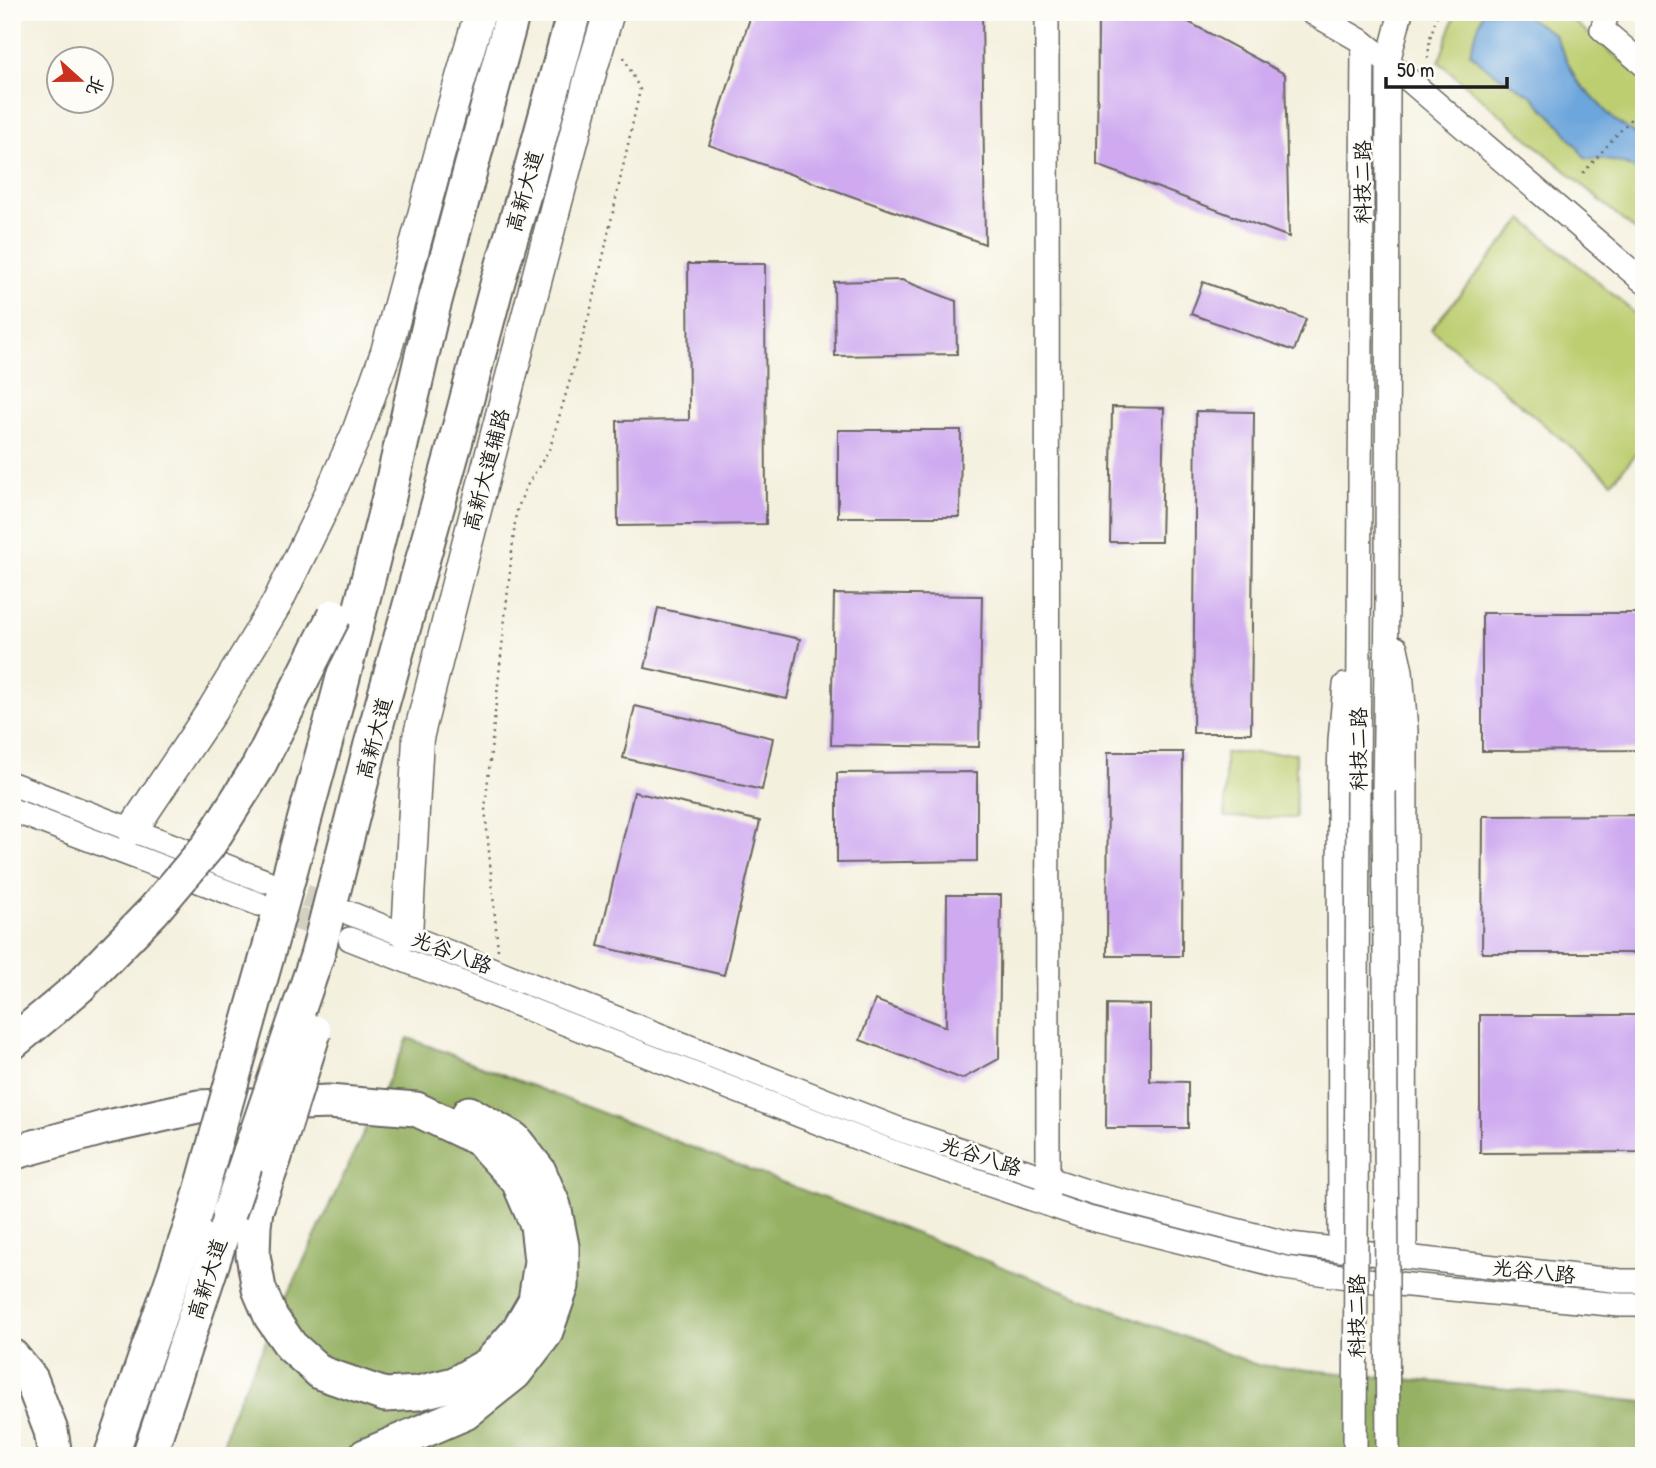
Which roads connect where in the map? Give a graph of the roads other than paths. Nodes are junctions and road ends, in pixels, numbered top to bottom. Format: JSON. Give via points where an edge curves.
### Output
{"nodes":[{"id":1,"x":481,"y":12,"type":"edge"},
{"id":2,"x":513,"y":12,"type":"edge"},
{"id":3,"x":574,"y":12,"type":"edge"},
{"id":4,"x":1047,"y":12,"type":"edge"},
{"id":5,"x":1311,"y":12,"type":"edge"},
{"id":6,"x":1401,"y":12,"type":"edge"},
{"id":7,"x":1608,"y":12,"type":"edge"},
{"id":8,"x":608,"y":17,"type":"edge"},
{"id":9,"x":1363,"y":42,"type":"junction"},
{"id":10,"x":1388,"y":62,"type":"junction"},
{"id":11,"x":1644,"y":65,"type":"edge"},
{"id":12,"x":592,"y":69,"type":"junction"},
{"id":13,"x":527,"y":184,"type":"junction"},
{"id":14,"x":458,"y":209,"type":"junction"},
{"id":15,"x":1644,"y":282,"type":"edge"},
{"id":16,"x":372,"y":564,"type":"junction"},
{"id":17,"x":418,"y":578,"type":"junction"},
{"id":18,"x":1387,"y":605,"type":"junction"},
{"id":19,"x":1359,"y":607,"type":"junction"},
{"id":20,"x":12,"y":784,"type":"edge"},
{"id":21,"x":12,"y":810,"type":"edge"},
{"id":22,"x":132,"y":830,"type":"junction"},
{"id":23,"x":265,"y":881,"type":"tunnel mouth"},
{"id":24,"x":259,"y":904,"type":"tunnel mouth"},
{"id":25,"x":349,"y":913,"type":"tunnel mouth"},
{"id":26,"x":407,"y":935,"type":"junction"},
{"id":27,"x":335,"y":951,"type":"junction"},
{"id":28,"x":12,"y":1043,"type":"edge"},
{"id":29,"x":12,"y":1138,"type":"edge"},
{"id":30,"x":12,"y":1153,"type":"edge"},
{"id":31,"x":1048,"y":1179,"type":"junction"},
{"id":32,"x":1048,"y":1204,"type":"junction"},
{"id":33,"x":1339,"y":1250,"type":"junction"},
{"id":34,"x":1405,"y":1257,"type":"junction"},
{"id":35,"x":1644,"y":1281,"type":"edge"},
{"id":36,"x":1644,"y":1305,"type":"edge"},
{"id":37,"x":12,"y":1356,"type":"edge"},
{"id":38,"x":55,"y":1456,"type":"edge"},
{"id":39,"x":111,"y":1456,"type":"edge"},
{"id":40,"x":149,"y":1456,"type":"edge"},
{"id":41,"x":365,"y":1456,"type":"edge"},
{"id":42,"x":1355,"y":1456,"type":"edge"},
{"id":43,"x":1388,"y":1456,"type":"edge"}],
"edges":[{"from":1,"to":22,"type":"main road","via":[[386,352],[356,435],[277,603]]},
{"from":2,"to":14,"type":"highway","name":"高新大道"},
{"from":3,"to":13,"type":"highway","name":"高新大道"},
{"from":4,"to":31,"type":"street"},
{"from":5,"to":9,"type":"street"},
{"from":6,"to":10,"type":"street","name":"科技二路"},
{"from":7,"to":11,"type":"street","via":[[1602,29]]},
{"from":8,"to":12,"type":"main road","name":"高新大道辅路"},
{"from":9,"to":10,"type":"street"},
{"from":9,"to":19,"type":"street","name":"科技二路"},
{"from":10,"to":15,"type":"street"},
{"from":10,"to":18,"type":"street","name":"科技二路"},
{"from":12,"to":13,"type":"main road"},
{"from":12,"to":26,"type":"main road","name":"高新大道辅路","via":[[418,738]]},
{"from":13,"to":17,"type":"highway","name":"高新大道"},
{"from":14,"to":16,"type":"highway","name":"高新大道"},
{"from":14,"to":28,"type":"highway","bridge":true,"via":[[334,616],[258,767],[208,846],[153,911],[79,987]]},
{"from":16,"to":17,"type":"highway"},
{"from":16,"to":39,"type":"highway","name":"高新大道","bridge":true,"via":[[193,1220]]},
{"from":17,"to":27,"type":"highway","name":"高新大道","via":[[370,748]]},
{"from":18,"to":34,"type":"street","via":[[1401,671],[1406,730]]},
{"from":18,"to":43,"type":"street","name":"科技二路","bridge":true},
{"from":19,"to":33,"type":"street","via":[[1340,740]]},
{"from":19,"to":42,"type":"street","name":"科技二路","bridge":true},
{"from":20,"to":22,"type":"street"},
{"from":21,"to":24,"type":"street"},
{"from":22,"to":23,"type":"street"},
{"from":25,"to":26,"type":"street","name":"光谷八路"},
{"from":26,"to":31,"type":"street","name":"光谷八路","via":[[901,1130]]},
{"from":27,"to":30,"type":"highway","bridge":true,"via":[[274,1160],[256,1210],[253,1255],[259,1289],[290,1346],[321,1373],[386,1395],[454,1384],[489,1364],[517,1332],[535,1301],[541,1261],[537,1225],[518,1181],[479,1139],[416,1109],[328,1102],[198,1107]]},
{"from":27,"to":32,"type":"street","name":"光谷八路"},
{"from":27,"to":40,"type":"highway","name":"高新大道","bridge":true,"via":[[229,1213]]},
{"from":29,"to":41,"type":"highway","via":[[102,1112],[190,1094],[340,1085],[398,1089],[444,1100],[514,1139],[539,1171],[554,1206],[562,1246],[562,1286],[545,1334],[515,1373],[465,1413]]},
{"from":31,"to":32,"type":"street"},
{"from":31,"to":33,"type":"street","name":"光谷八路","via":[[1290,1244]]},
{"from":32,"to":36,"type":"street","name":"光谷八路","via":[[1285,1268],[1388,1283]]},
{"from":33,"to":34,"type":"street","name":"光谷八路"},
{"from":34,"to":35,"type":"street","name":"光谷八路"},
{"from":37,"to":38,"type":"highway","via":[[31,1379],[51,1431]]}]}
